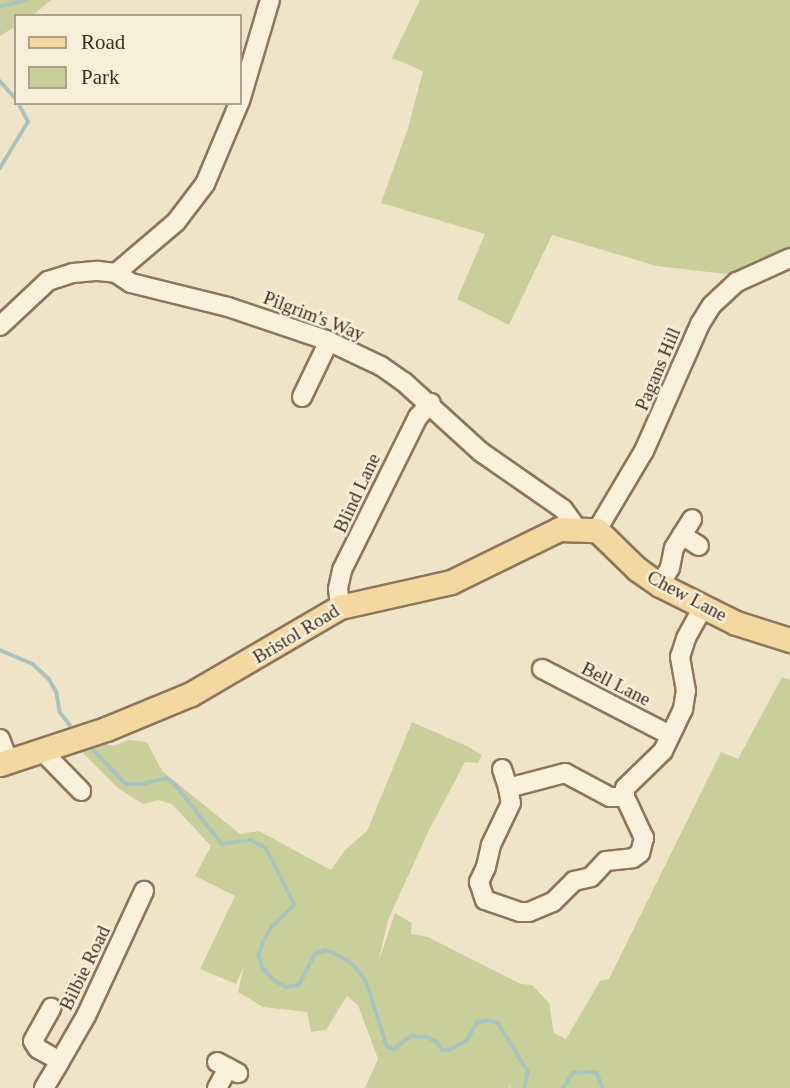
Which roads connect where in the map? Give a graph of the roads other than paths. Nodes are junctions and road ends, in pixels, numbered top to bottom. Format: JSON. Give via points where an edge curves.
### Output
{"nodes":[{"id":1,"x":270,"y":0,"type":"edge"},
{"id":2,"x":242,"y":92,"type":"edge"},
{"id":3,"x":238,"y":105,"type":"edge"},
{"id":4,"x":790,"y":258,"type":"edge"},
{"id":5,"x":116,"y":272,"type":"junction"},
{"id":6,"x":0,"y":326,"type":"edge"},
{"id":7,"x":329,"y":341,"type":"junction"},
{"id":8,"x":302,"y":397,"type":"dead end"},
{"id":9,"x":430,"y":403,"type":"junction"},
{"id":10,"x":692,"y":519,"type":"dead end"},
{"id":11,"x":587,"y":529,"type":"junction"},
{"id":12,"x":682,"y":536,"type":"junction"},
{"id":13,"x":699,"y":545,"type":"dead end"},
{"id":14,"x":660,"y":585,"type":"junction"},
{"id":15,"x":340,"y":607,"type":"junction"},
{"id":16,"x":703,"y":607,"type":"junction"},
{"id":17,"x":790,"y":640,"type":"edge"},
{"id":18,"x":542,"y":669,"type":"dead end"},
{"id":19,"x":670,"y":735,"type":"junction"},
{"id":20,"x":0,"y":739,"type":"edge"},
{"id":21,"x":43,"y":751,"type":"junction"},
{"id":22,"x":4,"y":763,"type":"edge"},
{"id":23,"x":502,"y":769,"type":"dead end"},
{"id":24,"x":508,"y":788,"type":"junction"},
{"id":25,"x":80,"y":791,"type":"dead end"},
{"id":26,"x":625,"y":797,"type":"junction"},
{"id":27,"x":144,"y":891,"type":"dead end"},
{"id":28,"x":51,"y":1008,"type":"dead end"},
{"id":29,"x":60,"y":1061,"type":"junction"},
{"id":30,"x":228,"y":1068,"type":"dead end"},
{"id":31,"x":44,"y":1088,"type":"edge"},
{"id":32,"x":217,"y":1088,"type":"edge"}],
"edges":[{"from":1,"to":2,"type":"street"},
{"from":3,"to":5,"type":"street","via":[[205,184],[176,222]]},
{"from":4,"to":11,"type":"street","name":"Pagans Hill","via":[[737,282],[712,305],[644,451]]},
{"from":5,"to":6,"type":"street","name":"Pilgrim's Way","via":[[73,273],[48,281]]},
{"from":5,"to":7,"type":"street","name":"Pilgrim's Way","via":[[131,283],[228,307]]},
{"from":7,"to":8,"type":"street"},
{"from":7,"to":9,"type":"street","name":"Pilgrim's Way","via":[[382,366]]},
{"from":9,"to":11,"type":"street","name":"Pilgrim's Way","via":[[481,452]]},
{"from":9,"to":15,"type":"street","name":"Blind Lane","via":[[418,417],[342,570]]},
{"from":10,"to":12,"type":"street"},
{"from":11,"to":14,"type":"main road","name":"Chew Lane"},
{"from":11,"to":15,"type":"main road","name":"Bristol Road","via":[[546,534],[451,582]]},
{"from":12,"to":13,"type":"street"},
{"from":12,"to":14,"type":"street"},
{"from":14,"to":16,"type":"main road","name":"Chew Lane"},
{"from":15,"to":21,"type":"main road","name":"Bristol Road","via":[[191,694]]},
{"from":16,"to":17,"type":"main road","name":"Chew Lane","via":[[768,636]]},
{"from":16,"to":19,"type":"street","via":[[680,657],[686,691]]},
{"from":18,"to":19,"type":"street","name":"Bell Lane"},
{"from":19,"to":26,"type":"street","via":[[663,751],[625,788]]},
{"from":20,"to":22,"type":"street"},
{"from":21,"to":22,"type":"main road","name":"Bristol Road"},
{"from":21,"to":25,"type":"street"},
{"from":23,"to":24,"type":"street"},
{"from":24,"to":26,"type":"street","via":[[565,774],[610,797]]},
{"from":24,"to":26,"type":"street","via":[[511,803],[479,882],[485,900],[520,912],[553,902],[574,881],[591,877],[606,862],[640,853],[644,838]]},
{"from":27,"to":29,"type":"street","name":"Bilbie Road"},
{"from":28,"to":29,"type":"street","via":[[33,1041]]},
{"from":29,"to":31,"type":"street","name":"Bilbie Road"},
{"from":30,"to":32,"type":"street"}]}
